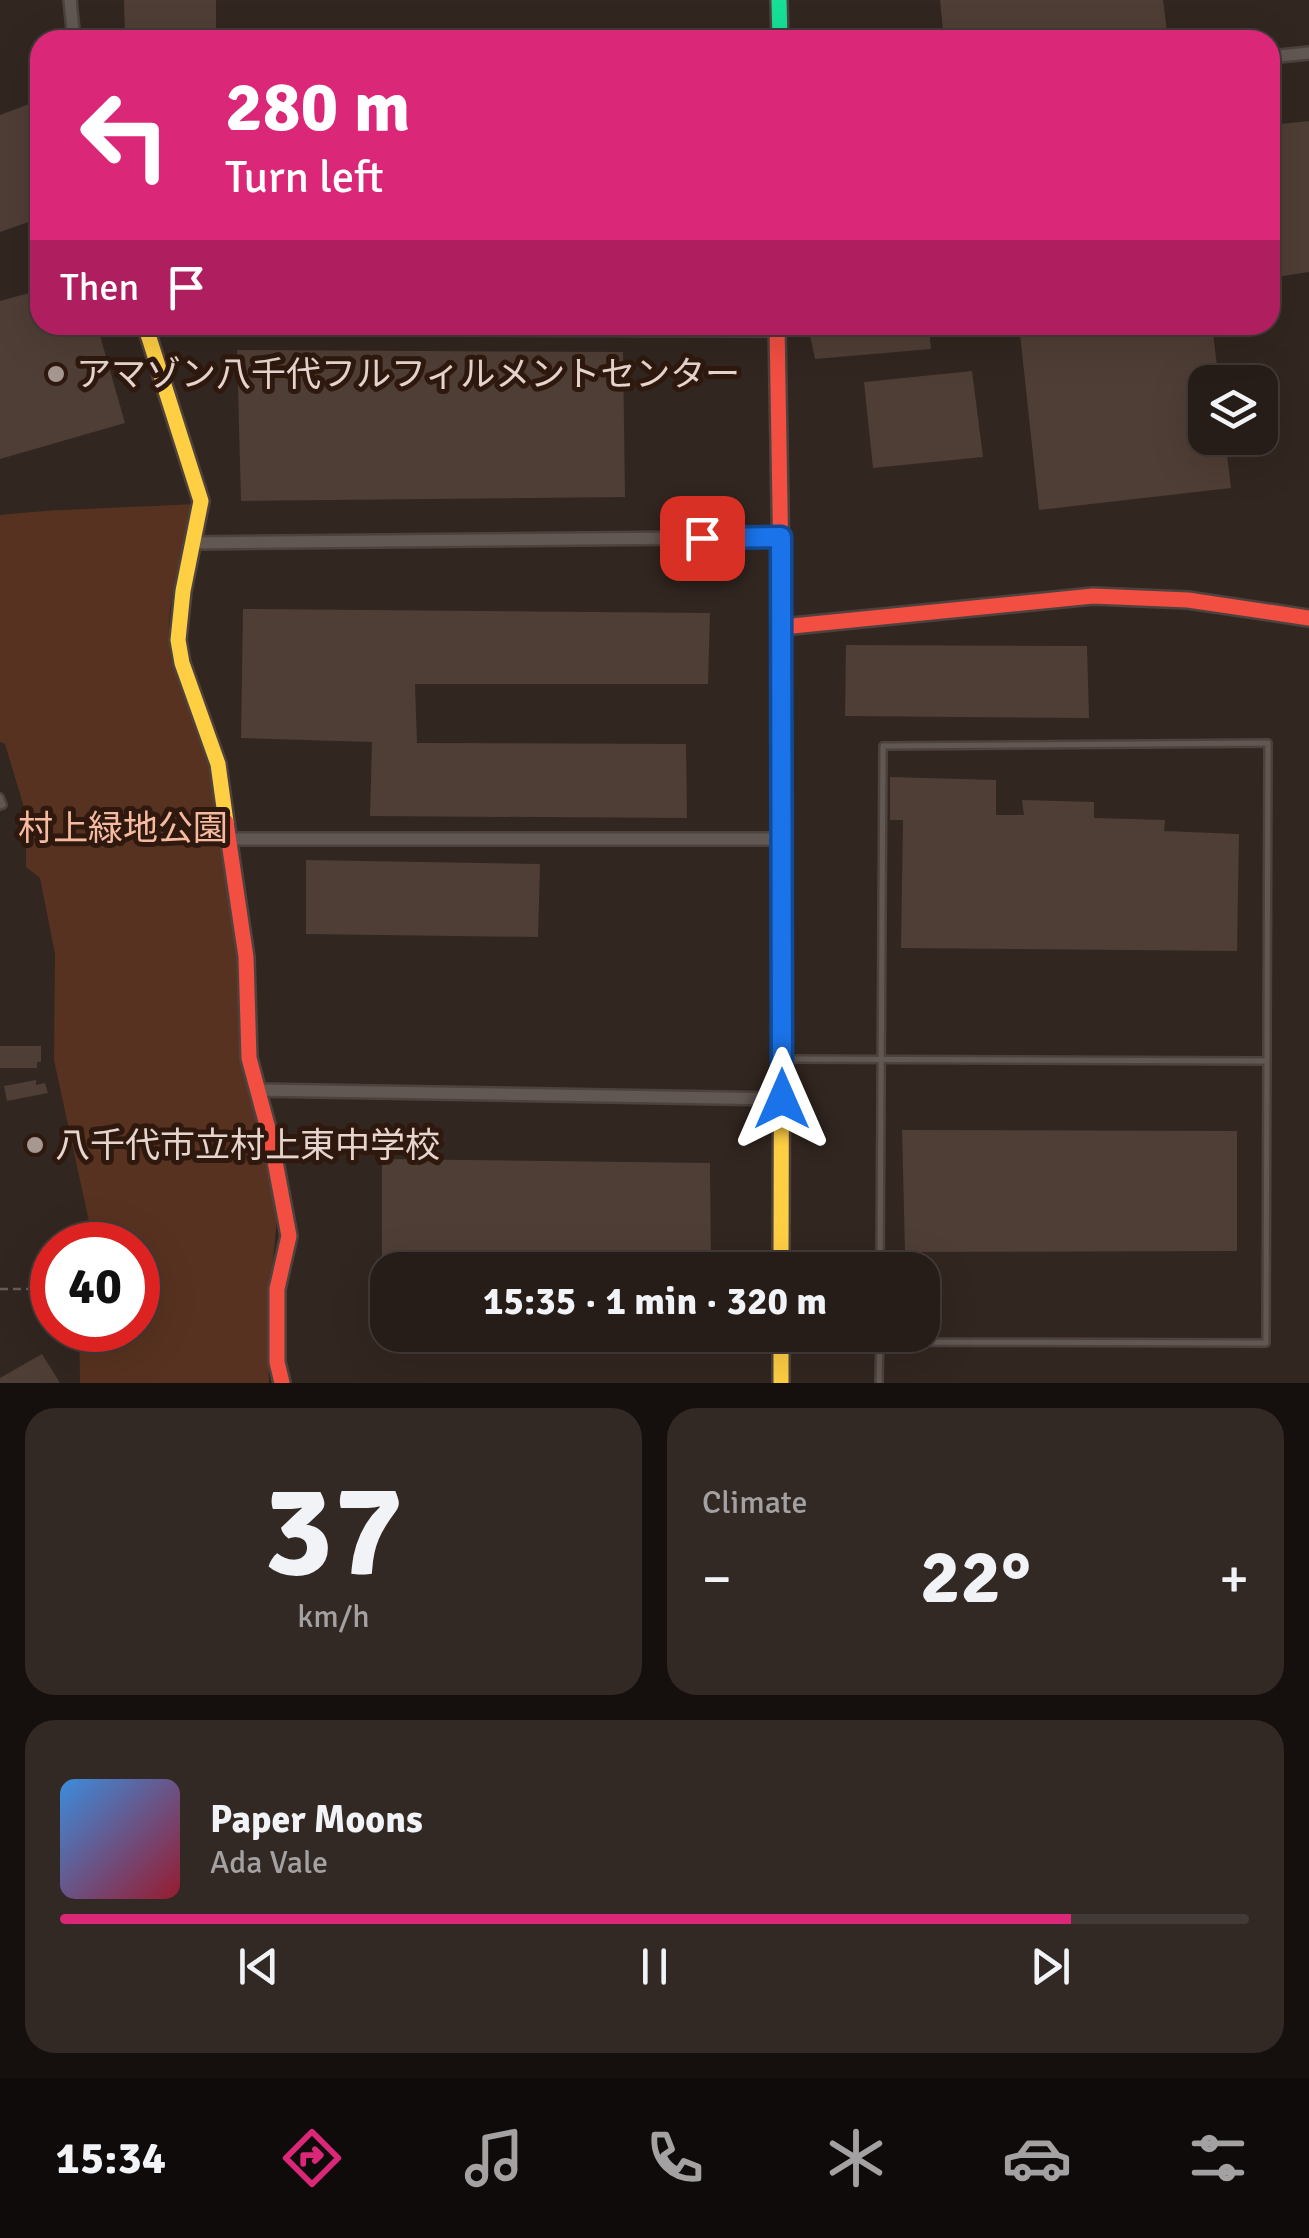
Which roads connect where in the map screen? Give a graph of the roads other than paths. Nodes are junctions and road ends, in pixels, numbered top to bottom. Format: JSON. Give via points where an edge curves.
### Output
{"nodes":[{"id":1,"x":70,"y":0,"type":"edge"},
{"id":2,"x":780,"y":0,"type":"edge"},
{"id":3,"x":73,"y":30,"type":"edge"},
{"id":4,"x":780,"y":30,"type":"edge"},
{"id":5,"x":1309,"y":52,"type":"edge"},
{"id":6,"x":1280,"y":56,"type":"edge"},
{"id":7,"x":148,"y":335,"type":"edge"},
{"id":8,"x":778,"y":335,"type":"edge"},
{"id":9,"x":781,"y":537,"type":"junction"},
{"id":10,"x":192,"y":543,"type":"junction"},
{"id":11,"x":1309,"y":618,"type":"edge"},
{"id":12,"x":782,"y":627,"type":"junction"},
{"id":13,"x":0,"y":796,"type":"edge"},
{"id":14,"x":0,"y":806,"type":"edge"},
{"id":15,"x":229,"y":839,"type":"junction"},
{"id":16,"x":782,"y":839,"type":"junction"},
{"id":17,"x":782,"y":1059,"type":"junction"},
{"id":18,"x":880,"y":1059,"type":"junction"},
{"id":19,"x":1266,"y":1061,"type":"junction"},
{"id":20,"x":258,"y":1090,"type":"junction"},
{"id":21,"x":782,"y":1099,"type":"junction"},
{"id":22,"x":781,"y":1252,"type":"edge"},
{"id":23,"x":880,"y":1252,"type":"edge"},
{"id":24,"x":940,"y":1339,"type":"edge"},
{"id":25,"x":781,"y":1352,"type":"edge"},
{"id":26,"x":880,"y":1352,"type":"edge"},
{"id":27,"x":282,"y":1383,"type":"edge"},
{"id":28,"x":780,"y":1383,"type":"edge"},
{"id":29,"x":879,"y":1383,"type":"edge"}],
"edges":[{"from":1,"to":3,"type":"street"},
{"from":2,"to":4,"type":"street"},
{"from":5,"to":6,"type":"street"},
{"from":7,"to":10,"type":"street","via":[[201,501]]},
{"from":8,"to":9,"type":"street"},
{"from":9,"to":10,"type":"street"},
{"from":9,"to":12,"type":"street"},
{"from":10,"to":15,"type":"street","via":[[178,640],[218,764]]},
{"from":11,"to":12,"type":"street","via":[[1188,600],[1093,596]]},
{"from":12,"to":16,"type":"street"},
{"from":13,"to":14,"type":"lane"},
{"from":15,"to":16,"type":"street"},
{"from":15,"to":20,"type":"street","via":[[246,956],[249,1058]]},
{"from":16,"to":17,"type":"street"},
{"from":17,"to":18,"type":"lane"},
{"from":17,"to":21,"type":"street"},
{"from":18,"to":19,"type":"lane"},
{"from":18,"to":19,"type":"lane","via":[[883,746],[1268,744]]},
{"from":18,"to":23,"type":"lane"},
{"from":19,"to":24,"type":"lane","via":[[1266,1343]]},
{"from":20,"to":21,"type":"street"},
{"from":20,"to":27,"type":"street","via":[[289,1236],[277,1290]]},
{"from":21,"to":22,"type":"street"},
{"from":25,"to":28,"type":"street"},
{"from":26,"to":29,"type":"lane"}]}
